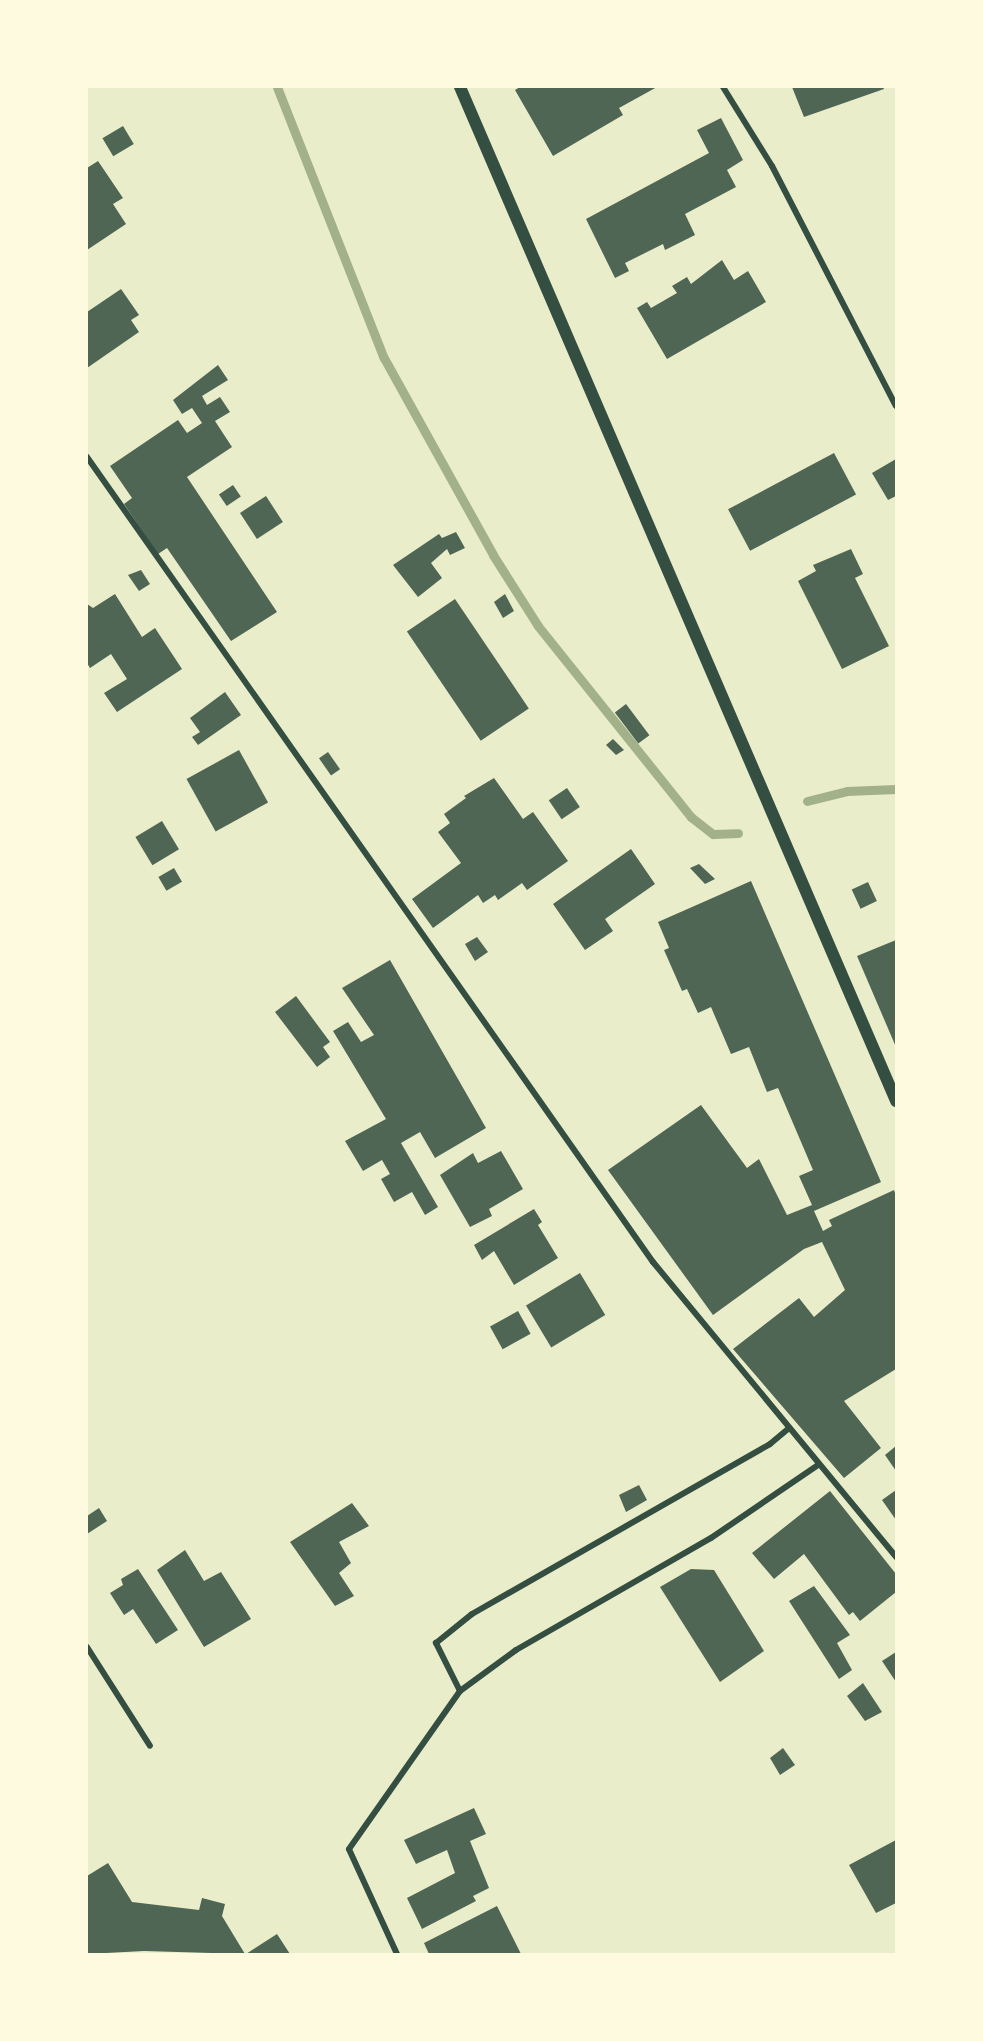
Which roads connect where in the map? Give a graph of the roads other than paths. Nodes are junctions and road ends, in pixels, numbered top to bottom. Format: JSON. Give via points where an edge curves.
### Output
{"nodes":[{"id":1,"x":460,"y":87,"type":"edge"},
{"id":2,"x":723,"y":87,"type":"edge"},
{"id":3,"x":896,"y":406,"type":"edge"},
{"id":4,"x":87,"y":457,"type":"edge"},
{"id":5,"x":896,"y":1101,"type":"edge"},
{"id":6,"x":788,"y":1428,"type":"junction"},
{"id":7,"x":818,"y":1465,"type":"junction"},
{"id":8,"x":896,"y":1557,"type":"edge"},
{"id":9,"x":87,"y":1647,"type":"edge"},
{"id":10,"x":460,"y":1691,"type":"junction"},
{"id":11,"x":150,"y":1746,"type":"dead end"},
{"id":12,"x":397,"y":1954,"type":"edge"}],
"edges":[{"from":1,"to":5,"type":"main road"},
{"from":2,"to":3,"type":"street","via":[[772,166]]},
{"from":4,"to":6,"type":"street","via":[[653,1262]]},
{"from":6,"to":7,"type":"street"},
{"from":6,"to":10,"type":"street","via":[[770,1444],[472,1614],[436,1643]]},
{"from":7,"to":8,"type":"street"},
{"from":7,"to":10,"type":"street","via":[[711,1538],[516,1650]]},
{"from":9,"to":11,"type":"street"},
{"from":10,"to":12,"type":"street","via":[[349,1849]]}]}
